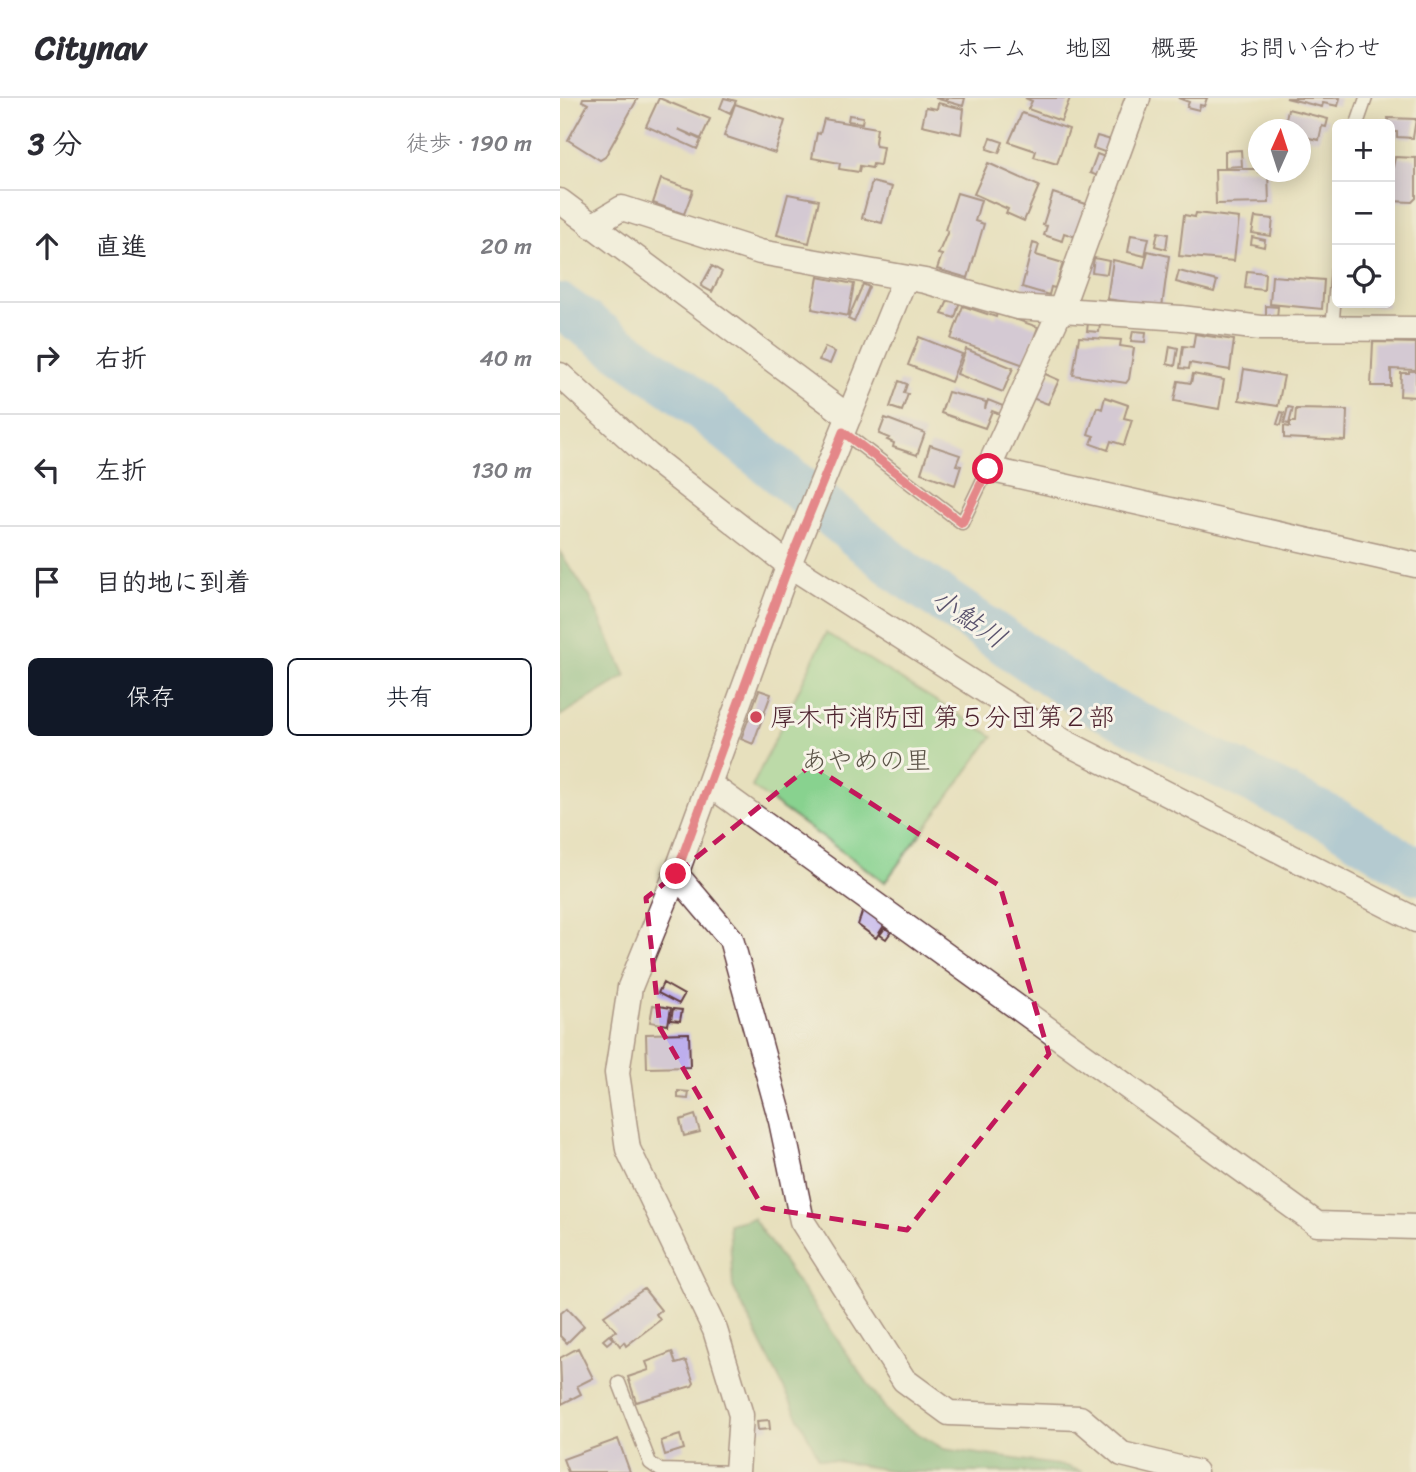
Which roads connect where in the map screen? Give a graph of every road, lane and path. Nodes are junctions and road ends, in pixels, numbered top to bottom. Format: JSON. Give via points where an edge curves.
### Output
{"nodes":[{"id":1,"x":1138,"y":98,"type":"edge"},
{"id":2,"x":1366,"y":98,"type":"edge"},
{"id":3,"x":1359,"y":119,"type":"edge"},
{"id":4,"x":560,"y":201,"type":"edge"},
{"id":5,"x":592,"y":226,"type":"junction"},
{"id":6,"x":905,"y":278,"type":"junction"},
{"id":7,"x":1334,"y":308,"type":"edge"},
{"id":8,"x":1061,"y":309,"type":"junction"},
{"id":9,"x":1416,"y":329,"type":"edge"},
{"id":10,"x":1332,"y":331,"type":"junction"},
{"id":11,"x":560,"y":375,"type":"edge"},
{"id":12,"x":844,"y":429,"type":"junction"},
{"id":13,"x":988,"y":469,"type":"junction"},
{"id":14,"x":790,"y":562,"type":"junction"},
{"id":15,"x":1416,"y":565,"type":"edge"},
{"id":16,"x":709,"y":784,"type":"junction"},
{"id":17,"x":676,"y":874,"type":"junction"},
{"id":18,"x":1416,"y":920,"type":"edge"},
{"id":19,"x":1416,"y":1227,"type":"edge"},
{"id":20,"x":619,"y":1383,"type":"dead end"},
{"id":21,"x":736,"y":1472,"type":"edge"},
{"id":22,"x":1195,"y":1472,"type":"edge"}],
"edges":[{"from":1,"to":8,"type":"street"},
{"from":2,"to":3,"type":"lane"},
{"from":4,"to":5,"type":"street"},
{"from":5,"to":6,"type":"street","via":[[622,208],[760,252]]},
{"from":5,"to":12,"type":"street"},
{"from":6,"to":8,"type":"street","via":[[1017,307]]},
{"from":6,"to":12,"type":"street"},
{"from":7,"to":10,"type":"lane"},
{"from":8,"to":10,"type":"street"},
{"from":8,"to":13,"type":"street"},
{"from":9,"to":10,"type":"street"},
{"from":11,"to":14,"type":"street","via":[[649,456]]},
{"from":12,"to":13,"type":"lane","via":[[962,523]]},
{"from":12,"to":14,"type":"street"},
{"from":13,"to":15,"type":"street"},
{"from":14,"to":16,"type":"street"},
{"from":14,"to":18,"type":"street","via":[[1065,742]]},
{"from":16,"to":17,"type":"street"},
{"from":16,"to":19,"type":"street","via":[[1317,1224]]},
{"from":17,"to":21,"type":"street","via":[[630,987],[617,1073],[628,1149],[715,1330],[741,1415]]},
{"from":17,"to":22,"type":"street","via":[[731,939],[781,1121],[802,1221],[904,1380],[949,1413],[1080,1418],[1122,1454]]},
{"from":20,"to":21,"type":"lane","via":[[650,1463],[660,1470]]}]}
